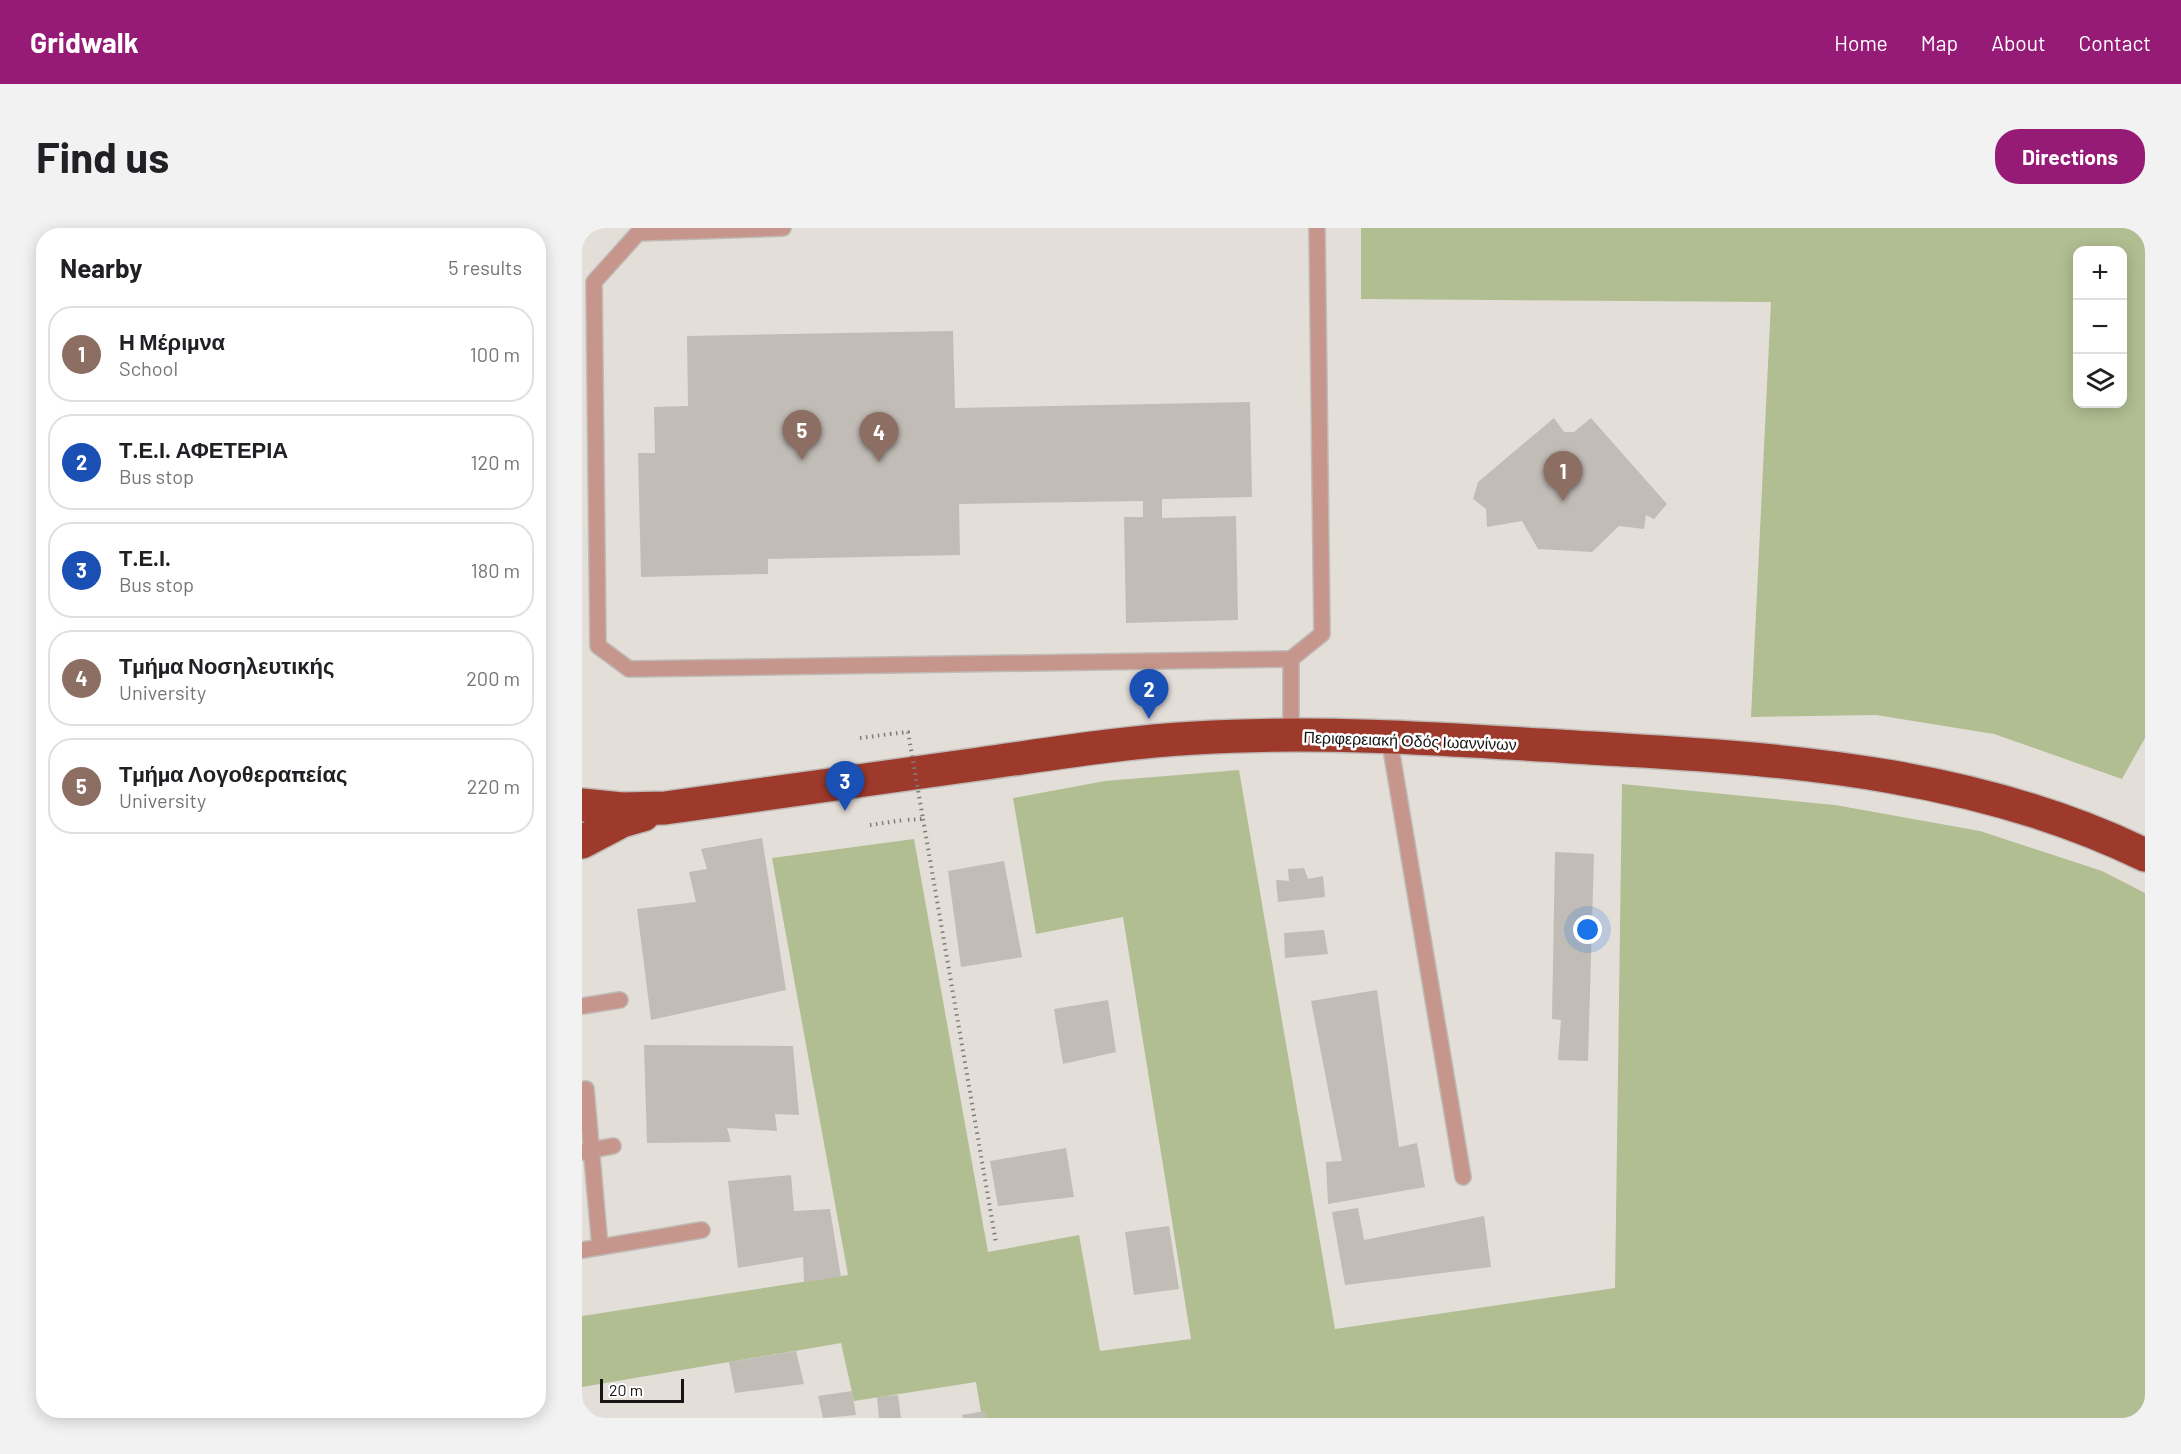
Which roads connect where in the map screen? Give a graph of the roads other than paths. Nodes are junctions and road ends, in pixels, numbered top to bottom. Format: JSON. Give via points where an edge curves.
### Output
{"nodes":[{"id":1,"x":783,"y":228,"type":"edge"},
{"id":2,"x":1317,"y":228,"type":"edge"},
{"id":3,"x":1291,"y":659,"type":"junction"},
{"id":4,"x":1291,"y":735,"type":"junction"},
{"id":5,"x":1389,"y":737,"type":"junction"},
{"id":6,"x":582,"y":805,"type":"edge"},
{"id":7,"x":665,"y":808,"type":"junction"},
{"id":8,"x":582,"y":842,"type":"edge"},
{"id":9,"x":2145,"y":855,"type":"edge"},
{"id":10,"x":620,"y":1000,"type":"dead end"},
{"id":11,"x":582,"y":1006,"type":"edge"},
{"id":12,"x":586,"y":1089,"type":"dead end"},
{"id":13,"x":613,"y":1146,"type":"dead end"},
{"id":14,"x":587,"y":1151,"type":"edge"},
{"id":15,"x":1463,"y":1177,"type":"dead end"},
{"id":16,"x":702,"y":1230,"type":"dead end"},
{"id":17,"x":600,"y":1247,"type":"junction"},
{"id":18,"x":582,"y":1250,"type":"edge"}],
"edges":[{"from":1,"to":3,"type":"lane","via":[[638,233],[594,282],[597,646],[629,669]]},
{"from":2,"to":3,"type":"lane","via":[[1322,634]]},
{"from":3,"to":4,"type":"lane"},
{"from":4,"to":5,"type":"highway","name":"Περιφερειακή Οδός Ιωαννίνων"},
{"from":4,"to":7,"type":"highway","name":"Περιφερειακή Οδός Ιωαννίνων","via":[[1201,737],[1118,745]]},
{"from":5,"to":9,"type":"highway","name":"Περιφερειακή Οδός Ιωαννίνων","via":[[1709,754],[1851,769],[2003,802],[2086,829]]},
{"from":5,"to":15,"type":"lane"},
{"from":6,"to":7,"type":"highway","name":"Περιφερειακή Οδός Ιωαννίνων"},
{"from":7,"to":8,"type":"highway","name":"Περιφερειακή Οδός Ιωαννίνων","via":[[622,821]]},
{"from":10,"to":11,"type":"lane"},
{"from":12,"to":14,"type":"lane"},
{"from":13,"to":14,"type":"lane"},
{"from":14,"to":17,"type":"lane"},
{"from":16,"to":17,"type":"lane"},
{"from":17,"to":18,"type":"lane"}]}
